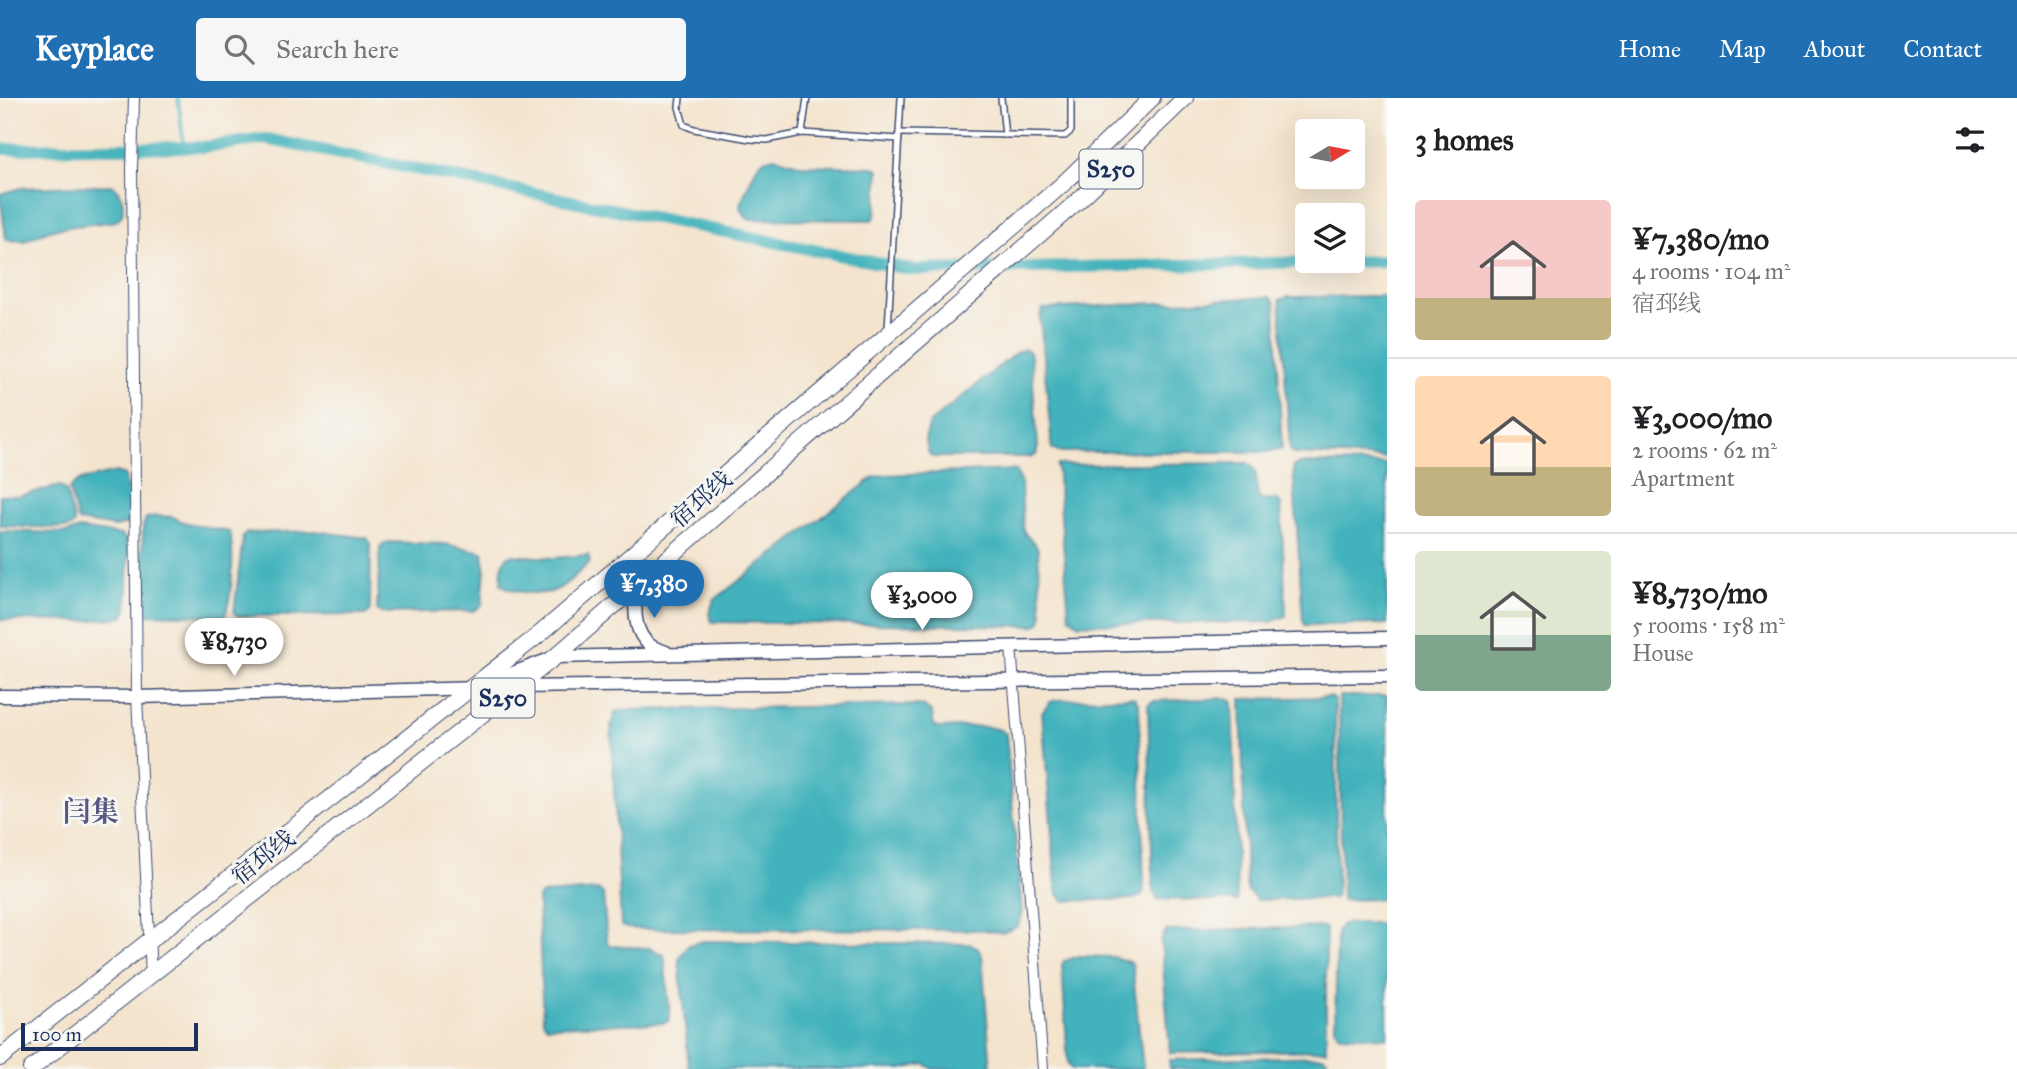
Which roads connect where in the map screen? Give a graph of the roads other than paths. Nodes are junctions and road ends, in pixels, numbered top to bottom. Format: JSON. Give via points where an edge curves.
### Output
{"nodes":[{"id":1,"x":134,"y":98,"type":"edge"},
{"id":2,"x":680,"y":98,"type":"edge"},
{"id":3,"x":807,"y":98,"type":"edge"},
{"id":4,"x":901,"y":98,"type":"edge"},
{"id":5,"x":1001,"y":98,"type":"edge"},
{"id":6,"x":1071,"y":98,"type":"edge"},
{"id":7,"x":1152,"y":98,"type":"edge"},
{"id":8,"x":1185,"y":98,"type":"edge"},
{"id":9,"x":802,"y":134,"type":"junction"},
{"id":10,"x":1005,"y":135,"type":"junction"},
{"id":11,"x":899,"y":136,"type":"junction"},
{"id":12,"x":887,"y":336,"type":"junction"},
{"id":13,"x":636,"y":586,"type":"junction"},
{"id":14,"x":1387,"y":638,"type":"edge"},
{"id":15,"x":1011,"y":646,"type":"junction"},
{"id":16,"x":672,"y":654,"type":"junction"},
{"id":17,"x":555,"y":657,"type":"junction"},
{"id":18,"x":1387,"y":676,"type":"edge"},
{"id":19,"x":1014,"y":681,"type":"junction"},
{"id":20,"x":517,"y":687,"type":"junction"},
{"id":21,"x":469,"y":690,"type":"junction"},
{"id":22,"x":0,"y":696,"type":"edge"},
{"id":23,"x":137,"y":696,"type":"junction"},
{"id":24,"x":149,"y":941,"type":"junction"},
{"id":25,"x":151,"y":975,"type":"junction"},
{"id":26,"x":0,"y":1058,"type":"edge"},
{"id":27,"x":31,"y":1069,"type":"edge"},
{"id":28,"x":1043,"y":1069,"type":"edge"}],
"edges":[{"from":1,"to":23,"type":"street"},
{"from":2,"to":9,"type":"lane","via":[[684,124],[694,129],[758,139]]},
{"from":3,"to":9,"type":"lane"},
{"from":4,"to":11,"type":"lane"},
{"from":5,"to":10,"type":"lane"},
{"from":6,"to":10,"type":"lane","via":[[1071,131],[1065,136]]},
{"from":7,"to":12,"type":"main road","name":"宿邳线","number":"S250","via":[[1064,183]]},
{"from":8,"to":13,"type":"main road","name":"宿邳线","number":"S250","via":[[1079,200]]},
{"from":9,"to":11,"type":"lane"},
{"from":10,"to":11,"type":"lane"},
{"from":11,"to":12,"type":"lane"},
{"from":12,"to":21,"type":"main road","name":"宿邳线","number":"S250"},
{"from":13,"to":16,"type":"street","via":[[635,610],[642,635],[649,645]]},
{"from":13,"to":17,"type":"main road","name":"宿邳线","number":"S250"},
{"from":14,"to":15,"type":"street"},
{"from":15,"to":16,"type":"street"},
{"from":15,"to":19,"type":"street"},
{"from":16,"to":17,"type":"street"},
{"from":17,"to":20,"type":"main road","name":"宿邳线","number":"S250"},
{"from":17,"to":21,"type":"street"},
{"from":18,"to":19,"type":"street"},
{"from":19,"to":20,"type":"street"},
{"from":19,"to":28,"type":"street"},
{"from":20,"to":21,"type":"street"},
{"from":20,"to":25,"type":"main road","name":"宿邳线","number":"S250"},
{"from":21,"to":23,"type":"street"},
{"from":21,"to":24,"type":"main road","name":"宿邳线","number":"S250"},
{"from":22,"to":23,"type":"street"},
{"from":23,"to":24,"type":"street"},
{"from":24,"to":25,"type":"street"},
{"from":24,"to":26,"type":"main road","name":"宿邳线","number":"S250"},
{"from":25,"to":27,"type":"main road","name":"宿邳线","number":"S250"}]}
